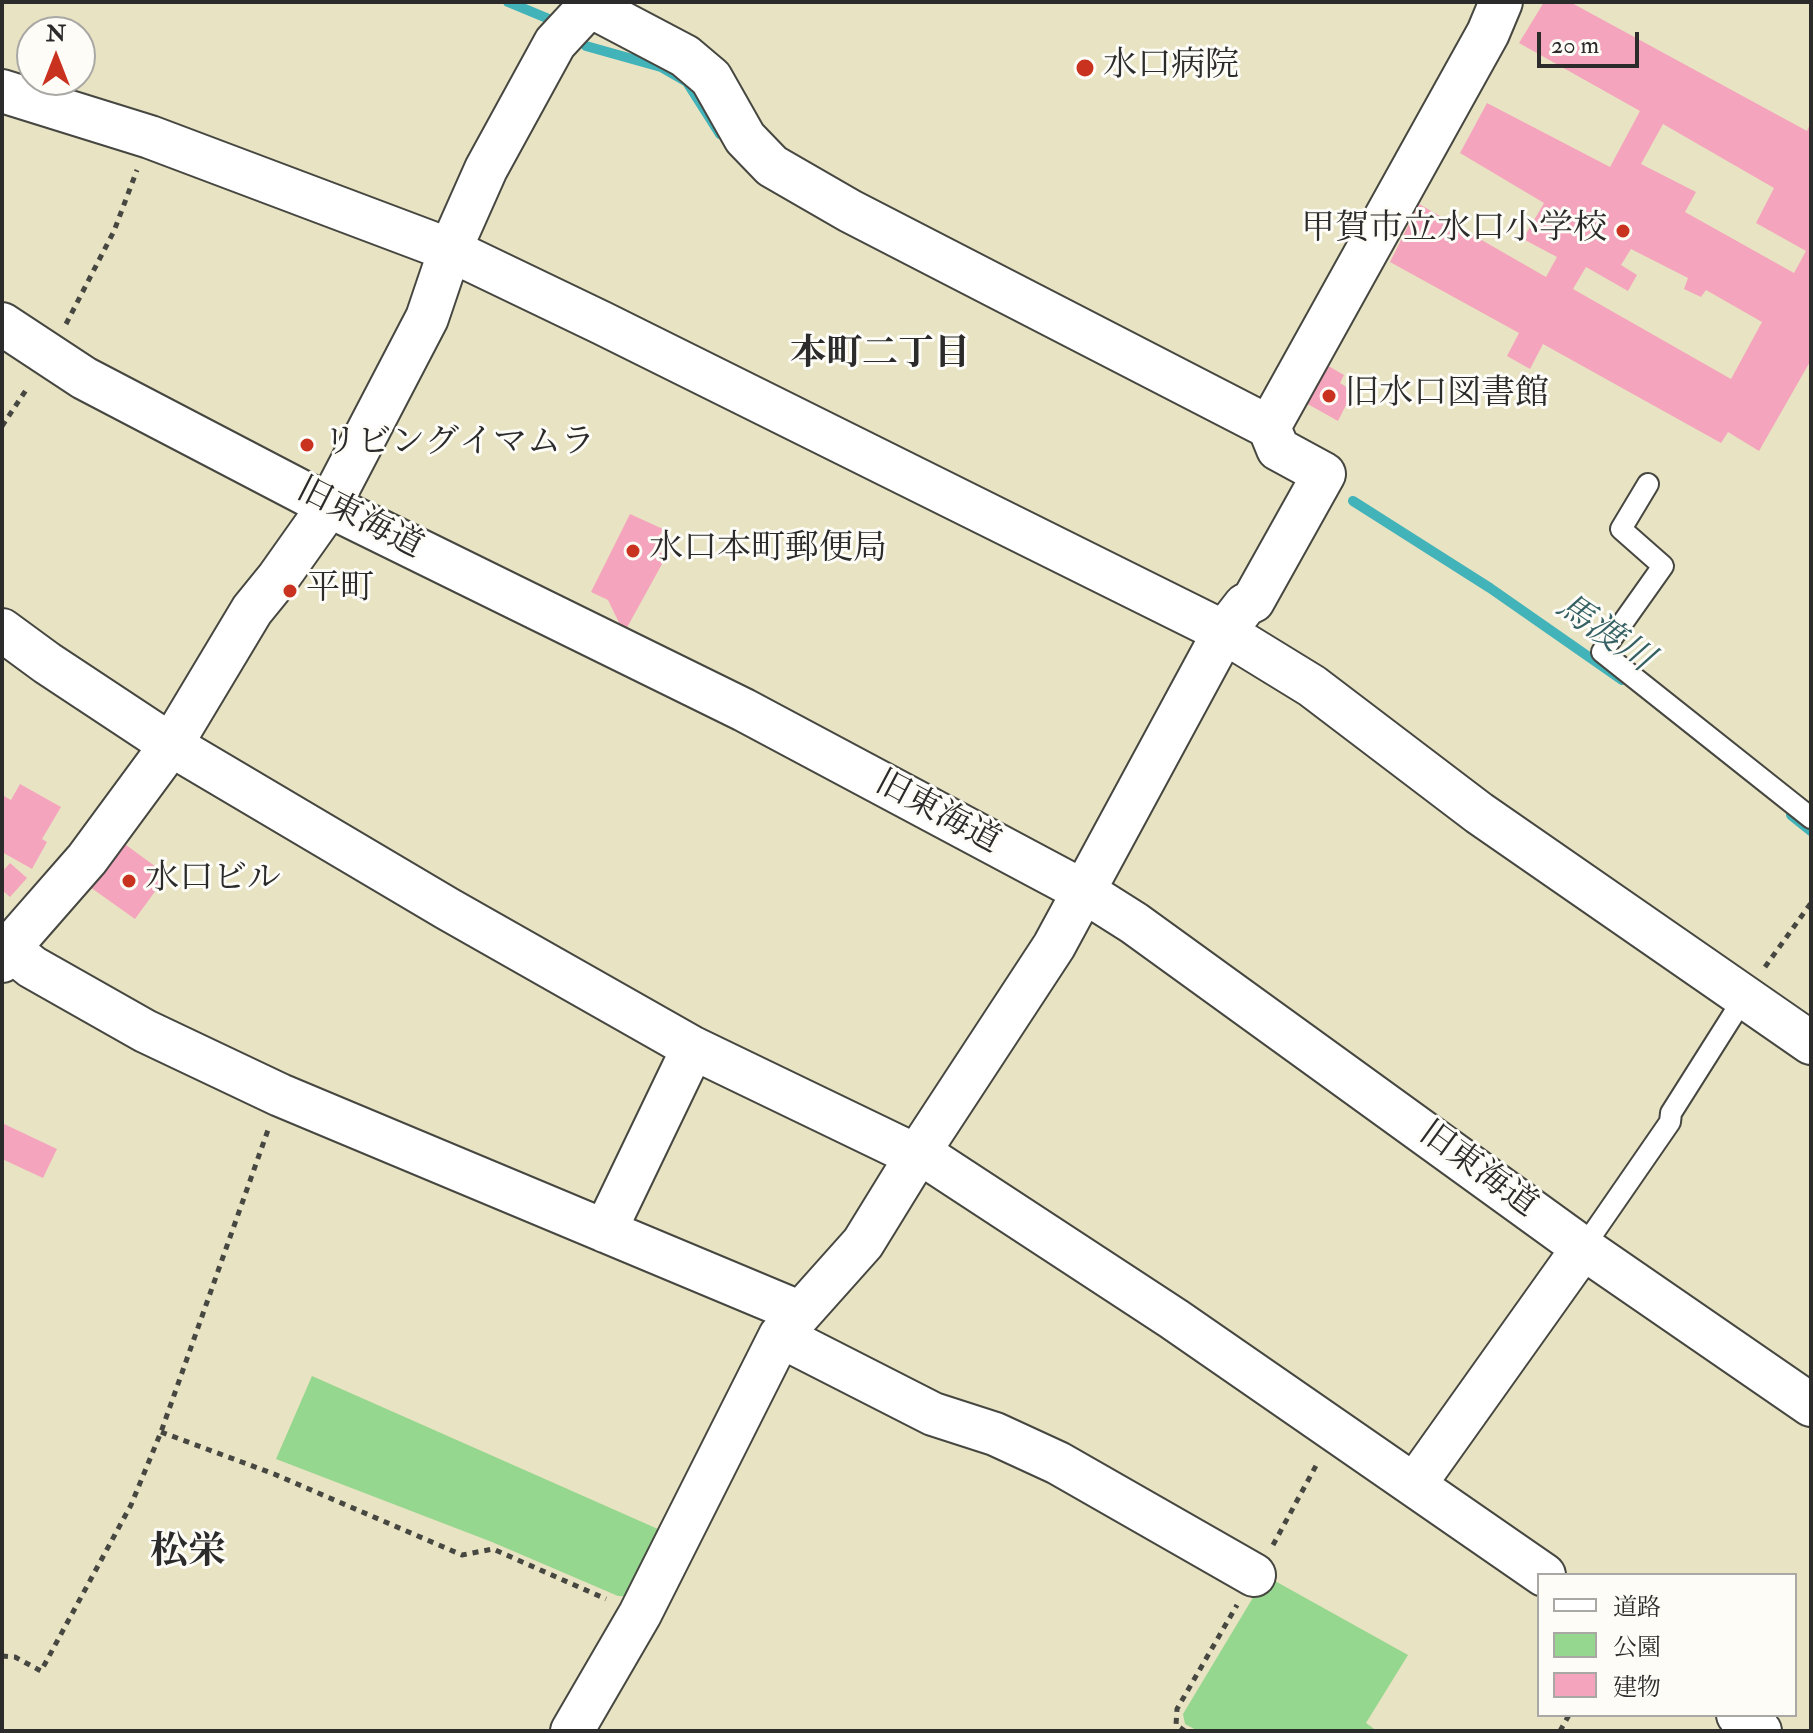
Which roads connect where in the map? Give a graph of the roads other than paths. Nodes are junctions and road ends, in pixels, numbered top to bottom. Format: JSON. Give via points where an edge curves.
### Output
{"nodes":[{"id":1,"x":1501,"y":2,"type":"edge"},
{"id":2,"x":591,"y":4,"type":"edge"},
{"id":3,"x":2,"y":91,"type":"edge"},
{"id":4,"x":450,"y":250,"type":"junction"},
{"id":5,"x":2,"y":324,"type":"edge"},
{"id":6,"x":1269,"y":427,"type":"junction"},
{"id":7,"x":1648,"y":484,"type":"dead end"},
{"id":8,"x":329,"y":506,"type":"junction"},
{"id":9,"x":2,"y":630,"type":"edge"},
{"id":10,"x":1224,"y":632,"type":"junction"},
{"id":11,"x":171,"y":745,"type":"junction"},
{"id":12,"x":1811,"y":818,"type":"edge"},
{"id":13,"x":1085,"y":892,"type":"junction"},
{"id":14,"x":5,"y":950,"type":"edge"},
{"id":15,"x":1745,"y":996,"type":"junction"},
{"id":16,"x":1811,"y":1043,"type":"edge"},
{"id":17,"x":693,"y":1048,"type":"junction"},
{"id":18,"x":918,"y":1154,"type":"junction"},
{"id":19,"x":605,"y":1231,"type":"junction"},
{"id":20,"x":1583,"y":1248,"type":"junction"},
{"id":21,"x":790,"y":1324,"type":"junction"},
{"id":22,"x":1811,"y":1405,"type":"edge"},
{"id":23,"x":1415,"y":1484,"type":"junction"},
{"id":24,"x":1541,"y":1573,"type":"edge"},
{"id":25,"x":1254,"y":1575,"type":"dead end"},
{"id":26,"x":1741,"y":1717,"type":"edge"},
{"id":27,"x":572,"y":1731,"type":"edge"},
{"id":28,"x":1760,"y":1731,"type":"edge"}],
"edges":[{"from":1,"to":6,"type":"street"},
{"from":2,"to":4,"type":"street","via":[[555,43],[486,169]]},
{"from":2,"to":6,"type":"street","via":[[685,56],[711,78],[745,138],[772,166]]},
{"from":3,"to":4,"type":"street","via":[[150,137]]},
{"from":4,"to":8,"type":"street","via":[[427,318]]},
{"from":4,"to":10,"type":"street"},
{"from":5,"to":8,"type":"street","name":"旧東海道","via":[[84,378]]},
{"from":6,"to":10,"type":"street","via":[[1278,449],[1324,474],[1253,601]]},
{"from":7,"to":12,"type":"lane","via":[[1621,529],[1663,566],[1602,652]]},
{"from":8,"to":11,"type":"street","via":[[252,610]]},
{"from":8,"to":13,"type":"street","name":"旧東海道","via":[[744,710]]},
{"from":9,"to":11,"type":"street"},
{"from":10,"to":13,"type":"street"},
{"from":10,"to":15,"type":"street","via":[[1312,686],[1479,813]]},
{"from":11,"to":14,"type":"street","via":[[87,859]]},
{"from":11,"to":17,"type":"street"},
{"from":13,"to":18,"type":"street"},
{"from":13,"to":20,"type":"street","name":"旧東海道"},
{"from":14,"to":19,"type":"street","via":[[145,1031],[280,1095]]},
{"from":15,"to":16,"type":"street"},
{"from":15,"to":20,"type":"lane","via":[[1670,1122]]},
{"from":17,"to":18,"type":"street"},
{"from":17,"to":19,"type":"street"},
{"from":18,"to":21,"type":"street","via":[[863,1243]]},
{"from":18,"to":23,"type":"street","via":[[1044,1232]]},
{"from":19,"to":21,"type":"street"},
{"from":20,"to":22,"type":"street","name":"旧東海道"},
{"from":20,"to":23,"type":"street"},
{"from":21,"to":25,"type":"street","via":[[933,1414],[995,1434],[1058,1463]]},
{"from":21,"to":27,"type":"street","via":[[640,1614]]},
{"from":23,"to":24,"type":"street"},
{"from":26,"to":28,"type":"street"}]}
